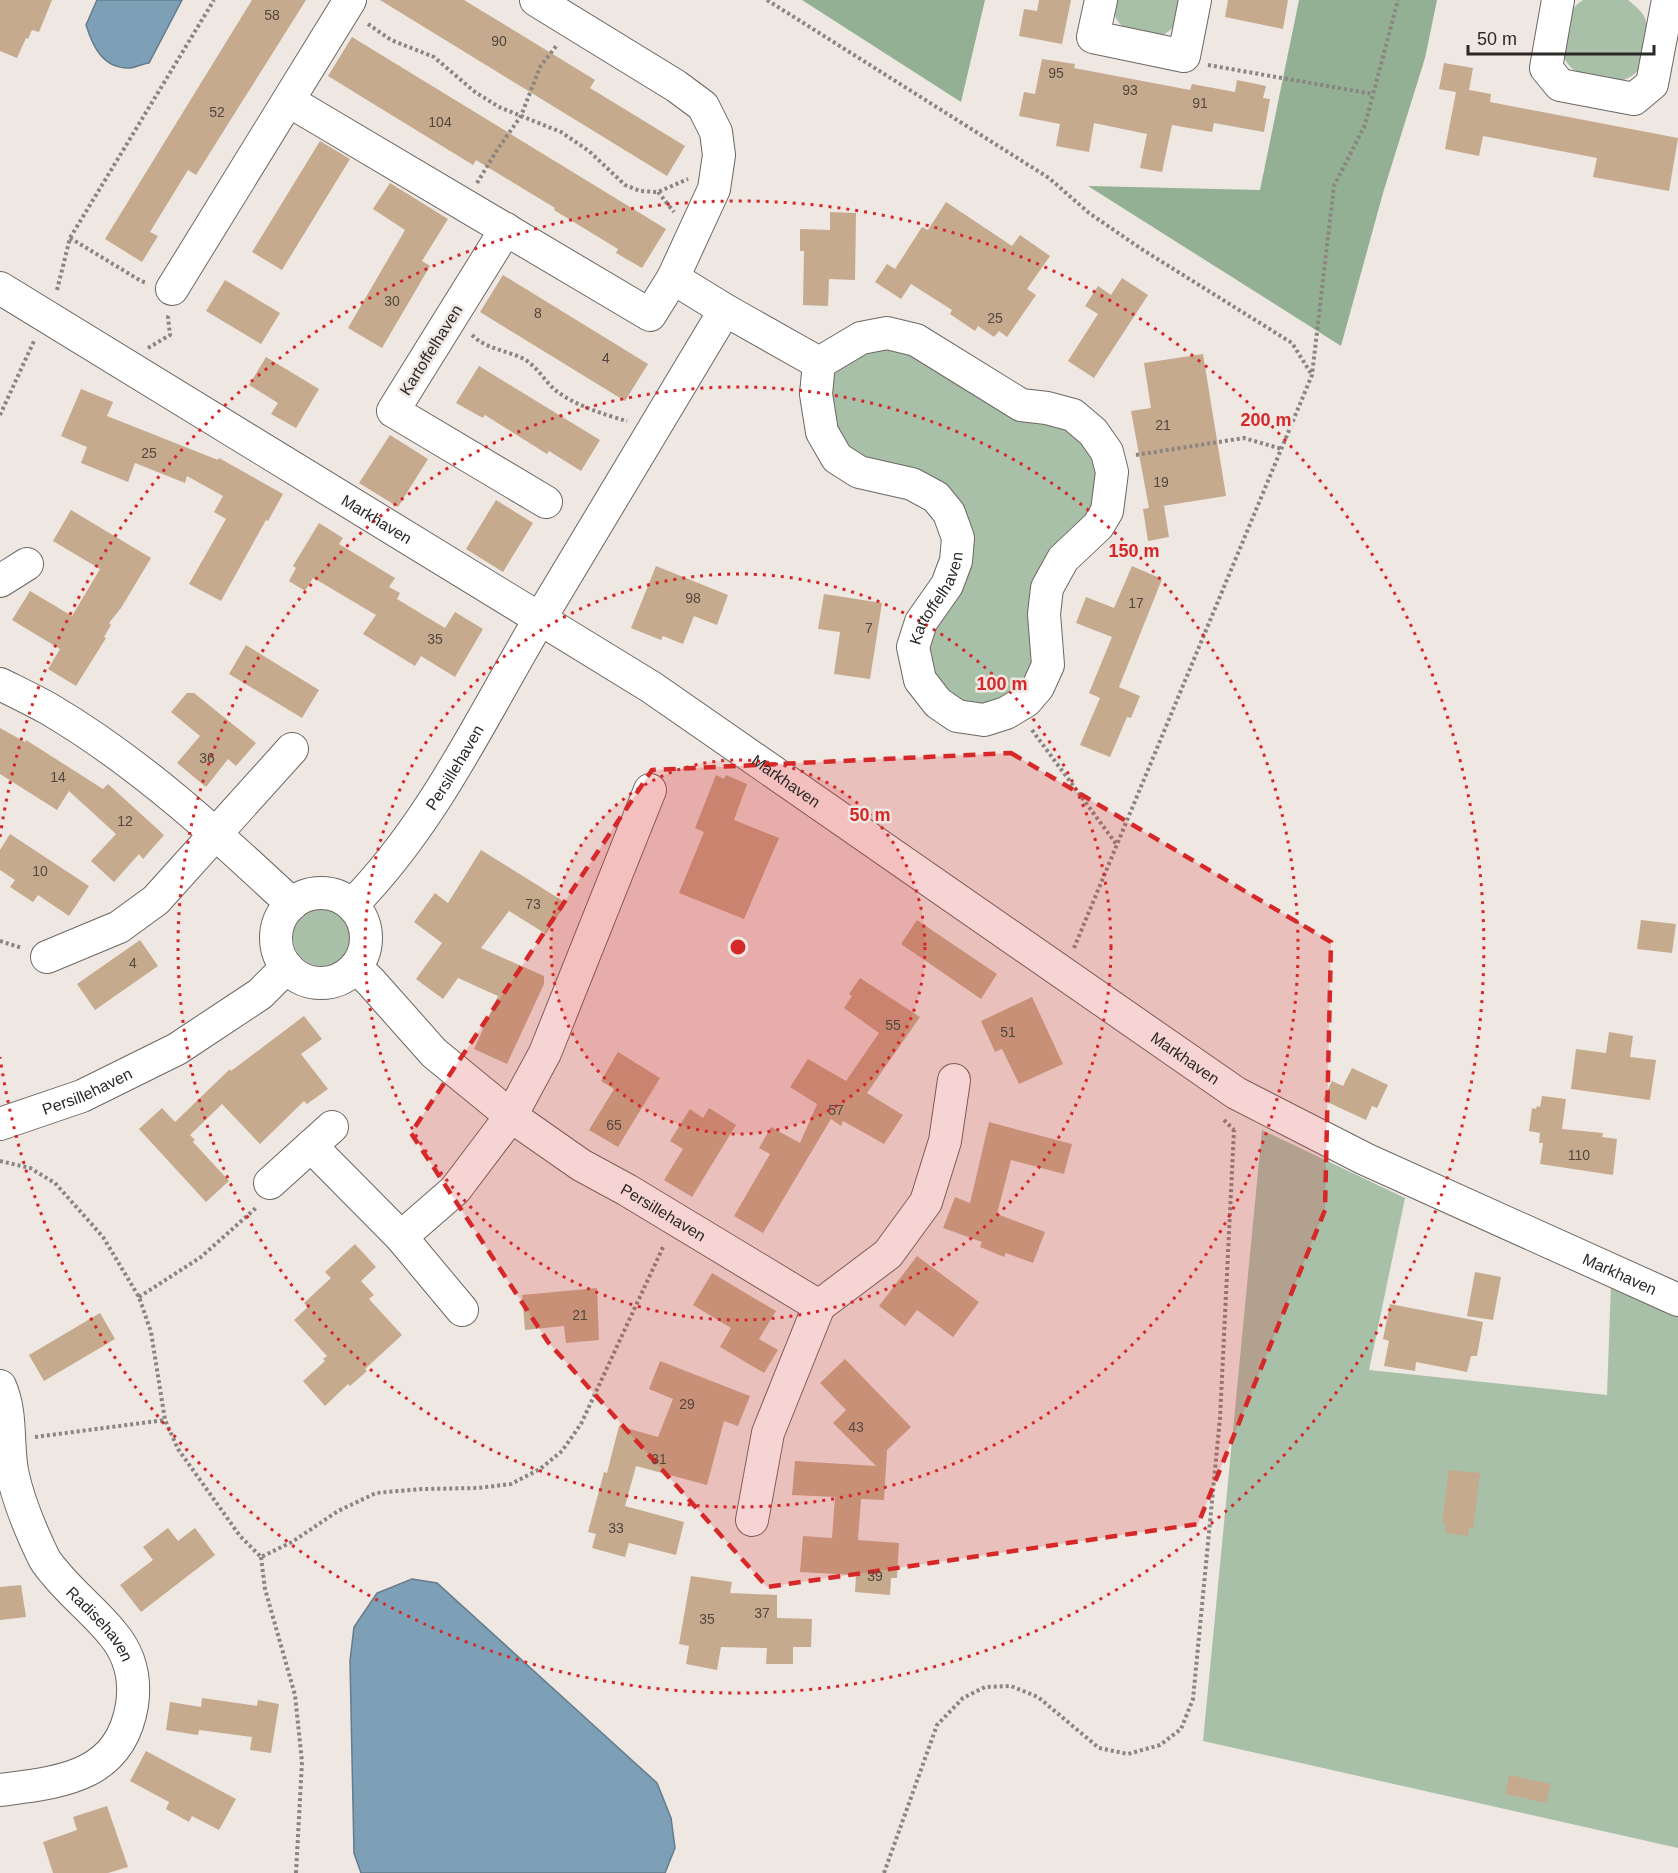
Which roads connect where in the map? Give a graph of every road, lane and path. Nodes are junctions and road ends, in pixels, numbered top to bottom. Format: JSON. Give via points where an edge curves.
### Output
{"nodes":[{"id":1,"x":214,"y":0,"type":"edge"},
{"id":2,"x":536,"y":0,"type":"edge"},
{"id":3,"x":767,"y":0,"type":"edge"},
{"id":4,"x":1101,"y":0,"type":"edge"},
{"id":5,"x":1195,"y":0,"type":"edge"},
{"id":6,"x":1398,"y":0,"type":"edge"},
{"id":7,"x":1558,"y":0,"type":"edge"},
{"id":8,"x":1668,"y":0,"type":"edge"},
{"id":9,"x":347,"y":5,"type":"edge"},
{"id":10,"x":576,"y":25,"type":"junction"},
{"id":11,"x":1184,"y":56,"type":"junction"},
{"id":12,"x":1373,"y":94,"type":"junction"},
{"id":13,"x":289,"y":101,"type":"junction"},
{"id":14,"x":521,"y":116,"type":"junction"},
{"id":15,"x":716,"y":173,"type":"junction"},
{"id":16,"x":464,"y":205,"type":"junction"},
{"id":17,"x":506,"y":229,"type":"junction"},
{"id":18,"x":70,"y":238,"type":"junction"},
{"id":19,"x":673,"y":278,"type":"junction"},
{"id":20,"x":0,"y":288,"type":"edge"},
{"id":21,"x":172,"y":289,"type":"junction"},
{"id":22,"x":725,"y":310,"type":"junction"},
{"id":23,"x":45,"y":315,"type":"junction"},
{"id":24,"x":453,"y":315,"type":"junction"},
{"id":25,"x":819,"y":363,"type":"junction"},
{"id":26,"x":131,"y":369,"type":"junction"},
{"id":27,"x":1312,"y":375,"type":"junction"},
{"id":28,"x":0,"y":415,"type":"edge"},
{"id":29,"x":652,"y":433,"type":"junction"},
{"id":30,"x":1282,"y":449,"type":"junction"},
{"id":31,"x":1109,"y":459,"type":"junction"},
{"id":32,"x":546,"y":502,"type":"dead end"},
{"id":33,"x":27,"y":564,"type":"dead end"},
{"id":34,"x":0,"y":581,"type":"edge"},
{"id":35,"x":540,"y":618,"type":"junction"},
{"id":36,"x":0,"y":684,"type":"edge"},
{"id":37,"x":1016,"y":708,"type":"junction"},
{"id":38,"x":292,"y":749,"type":"dead end"},
{"id":39,"x":650,"y":790,"type":"dead end"},
{"id":40,"x":216,"y":833,"type":"junction"},
{"id":41,"x":1117,"y":845,"type":"junction"},
{"id":42,"x":291,"y":904,"type":"junction"},
{"id":43,"x":352,"y":905,"type":"junction"},
{"id":44,"x":47,"y":957,"type":"dead end"},
{"id":45,"x":287,"y":967,"type":"junction"},
{"id":46,"x":356,"y":967,"type":"junction"},
{"id":47,"x":1063,"y":974,"type":"junction"},
{"id":48,"x":954,"y":1080,"type":"dead end"},
{"id":49,"x":1228,"y":1105,"type":"junction"},
{"id":50,"x":511,"y":1116,"type":"junction"},
{"id":51,"x":0,"y":1124,"type":"edge"},
{"id":52,"x":1234,"y":1130,"type":"junction"},
{"id":53,"x":0,"y":1161,"type":"edge"},
{"id":54,"x":270,"y":1183,"type":"joint"},
{"id":55,"x":676,"y":1220,"type":"junction"},
{"id":56,"x":401,"y":1237,"type":"junction"},
{"id":57,"x":139,"y":1297,"type":"junction"},
{"id":58,"x":1678,"y":1300,"type":"edge"},
{"id":59,"x":819,"y":1306,"type":"junction"},
{"id":60,"x":462,"y":1310,"type":"dead end"},
{"id":61,"x":0,"y":1386,"type":"edge"},
{"id":62,"x":165,"y":1420,"type":"junction"},
{"id":63,"x":10,"y":1441,"type":"junction"},
{"id":64,"x":752,"y":1520,"type":"dead end"},
{"id":65,"x":261,"y":1557,"type":"junction"},
{"id":66,"x":0,"y":1790,"type":"edge"},
{"id":67,"x":296,"y":1873,"type":"edge"},
{"id":68,"x":884,"y":1873,"type":"edge"}],
"edges":[{"from":1,"to":18,"type":"path"},
{"from":2,"to":10,"type":"street"},
{"from":3,"to":27,"type":"path","via":[[1049,178],[1089,213],[1143,250],[1292,343]]},
{"from":4,"to":11,"type":"street","via":[[1093,38]]},
{"from":5,"to":11,"type":"street"},
{"from":6,"to":12,"type":"path"},
{"from":7,"to":8,"type":"street","via":[[1546,68],[1560,85],[1634,99],[1652,84]]},
{"from":9,"to":13,"type":"street"},
{"from":9,"to":14,"type":"path","via":[[392,40],[434,57],[475,92]]},
{"from":10,"to":14,"type":"path","via":[[540,67]]},
{"from":10,"to":15,"type":"street","via":[[703,106],[716,132]]},
{"from":11,"to":12,"type":"path","via":[[1194,62]]},
{"from":12,"to":27,"type":"path","via":[[1365,125],[1334,186]]},
{"from":13,"to":16,"type":"street"},
{"from":13,"to":21,"type":"street"},
{"from":14,"to":15,"type":"path","via":[[561,132],[589,151],[625,185],[640,191],[657,192],[701,173]]},
{"from":14,"to":16,"type":"path"},
{"from":15,"to":19,"type":"street","via":[[714,189]]},
{"from":16,"to":17,"type":"street"},
{"from":17,"to":19,"type":"street","via":[[650,315]]},
{"from":17,"to":24,"type":"street","name":"Kartoffelhaven"},
{"from":18,"to":21,"type":"path","via":[[141,281]]},
{"from":18,"to":23,"type":"path","via":[[56,293]]},
{"from":19,"to":22,"type":"street"},
{"from":20,"to":23,"type":"street","name":"Markhaven"},
{"from":21,"to":26,"type":"path","via":[[170,335],[142,352]]},
{"from":22,"to":25,"type":"street"},
{"from":22,"to":29,"type":"street"},
{"from":23,"to":26,"type":"street","name":"Markhaven"},
{"from":23,"to":28,"type":"path"},
{"from":24,"to":29,"type":"path","via":[[478,340],[532,365],[556,391],[598,413]]},
{"from":24,"to":32,"type":"street","name":"Kartoffelhaven","via":[[393,411]]},
{"from":25,"to":31,"type":"street","name":"Kartoffelhaven","via":[[861,338],[887,333],[916,340],[1021,405],[1073,415],[1094,432]]},
{"from":25,"to":37,"type":"street","name":"Kartoffelhaven","via":[[816,394],[822,432],[837,458],[859,472],[912,484],[936,496],[949,513],[958,538],[956,561],[947,585],[921,622],[913,647],[920,680],[938,703],[957,716],[984,720]]},
{"from":26,"to":35,"type":"street","name":"Markhaven"},
{"from":27,"to":30,"type":"path"},
{"from":29,"to":35,"type":"street"},
{"from":30,"to":31,"type":"path","via":[[1244,438]]},
{"from":30,"to":41,"type":"path"},
{"from":31,"to":37,"type":"street","name":"Kartoffelhaven","via":[[1112,472],[1107,511],[1098,526],[1063,559],[1047,588],[1044,614],[1048,665],[1038,687]]},
{"from":33,"to":34,"type":"street"},
{"from":35,"to":43,"type":"street","name":"Persillehaven","via":[[434,805],[378,879]]},
{"from":35,"to":47,"type":"street","name":"Markhaven","via":[[651,687]]},
{"from":36,"to":40,"type":"street","via":[[49,709],[108,749]]},
{"from":37,"to":41,"type":"path"},
{"from":38,"to":40,"type":"street"},
{"from":39,"to":50,"type":"street","via":[[545,1053]]},
{"from":40,"to":42,"type":"street"},
{"from":40,"to":44,"type":"street","via":[[156,900],[118,927]]},
{"from":41,"to":47,"type":"path"},
{"from":42,"to":43,"type":"street","via":[[322,892],[344,898]]},
{"from":42,"to":45,"type":"street","via":[[276,934]]},
{"from":43,"to":46,"type":"street","via":[[366,930],[365,950]]},
{"from":45,"to":46,"type":"street","via":[[316,983],[338,980]]},
{"from":45,"to":51,"type":"street","name":"Persillehaven","via":[[260,994],[177,1050],[82,1096]]},
{"from":46,"to":50,"type":"street","name":"Persillehaven","via":[[434,1053]]},
{"from":47,"to":49,"type":"street","name":"Markhaven"},
{"from":48,"to":59,"type":"street","via":[[945,1141],[926,1202],[888,1254]]},
{"from":49,"to":52,"type":"path"},
{"from":49,"to":52,"type":"path"},
{"from":49,"to":58,"type":"street","name":"Markhaven","via":[[1365,1159]]},
{"from":50,"to":55,"type":"street","name":"Persillehaven","via":[[581,1165]]},
{"from":50,"to":56,"type":"street","via":[[454,1190]]},
{"from":52,"to":68,"type":"path","via":[[1220,1418],[1193,1699],[1181,1729],[1160,1745],[1128,1754],[1099,1748],[1038,1697],[1011,1686],[985,1687],[963,1698],[937,1725]]},
{"from":53,"to":57,"type":"path","via":[[30,1168],[55,1183],[103,1237]]},
{"from":54,"to":56,"type":"street","via":[[322,1136]]},
{"from":54,"to":57,"type":"path","via":[[273,1192],[201,1257]]},
{"from":55,"to":59,"type":"street","name":"Persillehaven"},
{"from":55,"to":65,"type":"path","via":[[581,1424],[562,1451],[540,1469],[512,1484],[376,1493]]},
{"from":56,"to":60,"type":"street"},
{"from":57,"to":62,"type":"path","via":[[151,1332]]},
{"from":59,"to":64,"type":"street","via":[[768,1433]]},
{"from":61,"to":63,"type":"street","name":"Radisehaven"},
{"from":62,"to":63,"type":"path"},
{"from":62,"to":65,"type":"path","via":[[185,1458],[240,1536]]},
{"from":63,"to":66,"type":"street","name":"Radisehaven","via":[[12,1470],[22,1508],[44,1560],[126,1652],[134,1692],[126,1728],[103,1762],[60,1782]]},
{"from":65,"to":67,"type":"path","via":[[265,1589],[295,1695],[302,1762]]}]}
